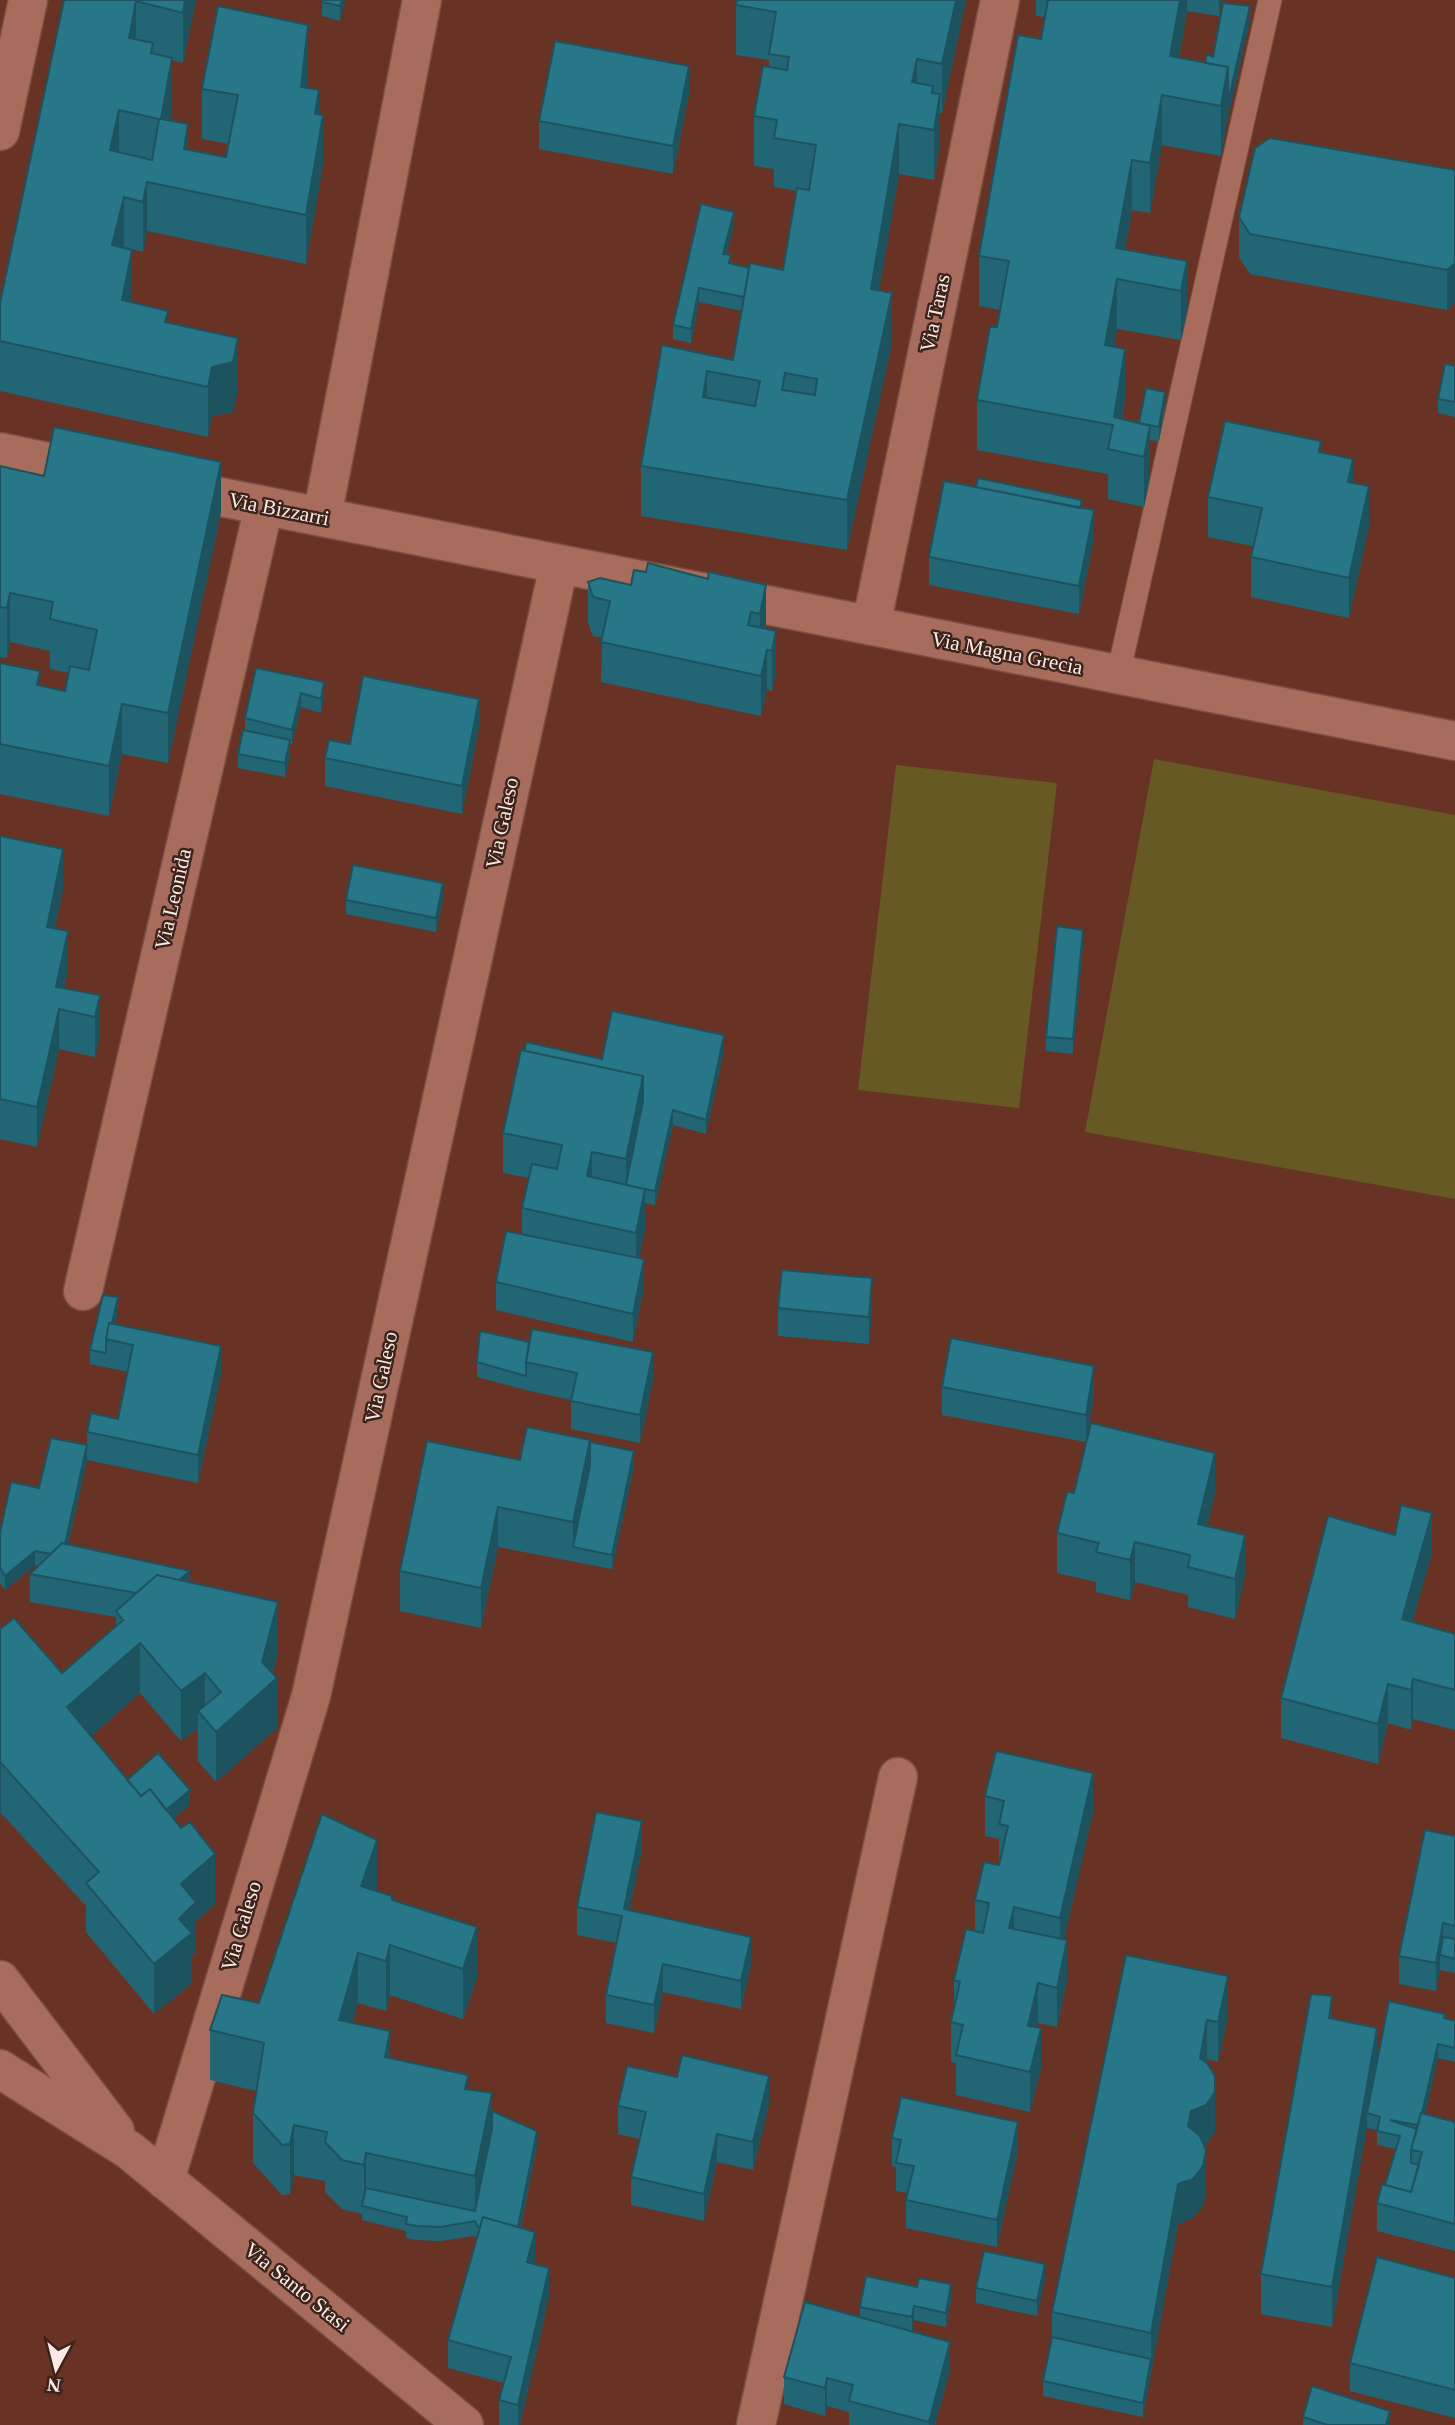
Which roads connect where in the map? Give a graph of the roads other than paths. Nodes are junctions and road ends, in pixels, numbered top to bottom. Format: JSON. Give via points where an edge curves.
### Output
{"nodes":[{"id":1,"x":27,"y":0,"type":"edge"},
{"id":2,"x":422,"y":0,"type":"edge"},
{"id":3,"x":1000,"y":0,"type":"edge"},
{"id":4,"x":1270,"y":0,"type":"edge"},
{"id":5,"x":0,"y":131,"type":"edge"},
{"id":6,"x":0,"y":452,"type":"edge"},
{"id":7,"x":264,"y":506,"type":"junction"},
{"id":8,"x":322,"y":517,"type":"junction"},
{"id":9,"x":559,"y":565,"type":"junction"},
{"id":10,"x":871,"y":626,"type":"junction"},
{"id":11,"x":1118,"y":675,"type":"junction"},
{"id":12,"x":1455,"y":741,"type":"edge"},
{"id":13,"x":83,"y":1291,"type":"dead end"},
{"id":14,"x":898,"y":1777,"type":"dead end"},
{"id":15,"x":0,"y":1980,"type":"edge"},
{"id":16,"x":0,"y":2069,"type":"edge"},
{"id":17,"x":129,"y":2150,"type":"junction"},
{"id":18,"x":165,"y":2180,"type":"junction"},
{"id":19,"x":464,"y":2425,"type":"edge"},
{"id":20,"x":756,"y":2425,"type":"edge"}],
"edges":[{"from":1,"to":5,"type":"street"},
{"from":2,"to":8,"type":"street"},
{"from":3,"to":10,"type":"street","name":"Via Taras"},
{"from":4,"to":11,"type":"lane"},
{"from":6,"to":7,"type":"street","name":"Via Bizzarri"},
{"from":7,"to":8,"type":"street","name":"Via Bizzarri"},
{"from":7,"to":13,"type":"street","name":"Via Leonida"},
{"from":8,"to":9,"type":"street","name":"Via Bizzarri"},
{"from":9,"to":10,"type":"street","name":"Via Magna Grecia"},
{"from":9,"to":18,"type":"street","name":"Via Galeso","via":[[311,1696]]},
{"from":10,"to":11,"type":"street","name":"Via Magna Grecia"},
{"from":11,"to":12,"type":"street","name":"Via Magna Grecia"},
{"from":14,"to":20,"type":"street"},
{"from":15,"to":17,"type":"street","name":"Via Santo Stasi"},
{"from":16,"to":17,"type":"street","name":"Via Santo Stasi"},
{"from":17,"to":18,"type":"street","name":"Via Santo Stasi"},
{"from":18,"to":19,"type":"street","name":"Via Santo Stasi"}]}
